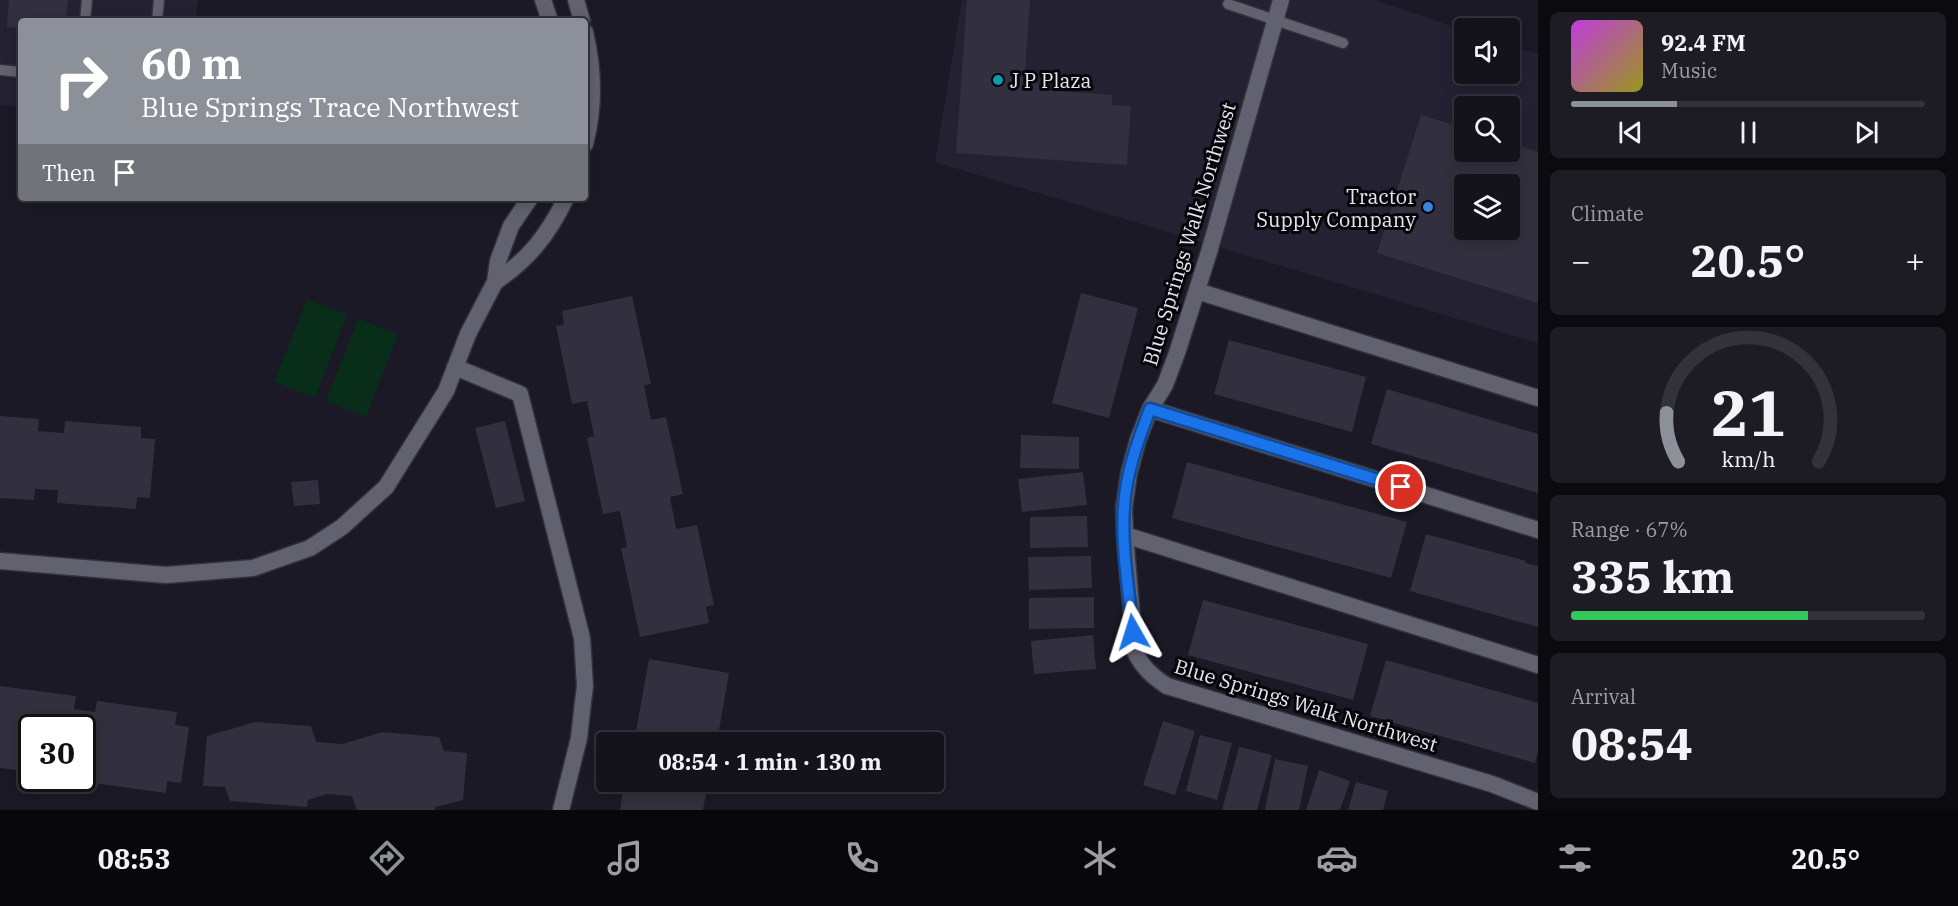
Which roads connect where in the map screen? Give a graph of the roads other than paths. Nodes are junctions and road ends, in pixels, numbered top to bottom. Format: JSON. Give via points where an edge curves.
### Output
{"nodes":[{"id":1,"x":87,"y":0,"type":"edge"},
{"id":2,"x":159,"y":0,"type":"edge"},
{"id":3,"x":543,"y":0,"type":"edge"},
{"id":4,"x":576,"y":0,"type":"edge"},
{"id":5,"x":1281,"y":0,"type":"edge"},
{"id":6,"x":1227,"y":4,"type":"dead end"},
{"id":7,"x":85,"y":18,"type":"edge"},
{"id":8,"x":157,"y":18,"type":"edge"},
{"id":9,"x":549,"y":18,"type":"edge"},
{"id":10,"x":581,"y":18,"type":"edge"},
{"id":11,"x":1275,"y":20,"type":"junction"},
{"id":12,"x":1343,"y":43,"type":"dead end"},
{"id":13,"x":588,"y":51,"type":"edge"},
{"id":14,"x":0,"y":70,"type":"edge"},
{"id":15,"x":18,"y":72,"type":"edge"},
{"id":16,"x":588,"y":121,"type":"edge"},
{"id":17,"x":528,"y":201,"type":"edge"},
{"id":18,"x":564,"y":201,"type":"edge"},
{"id":19,"x":495,"y":282,"type":"junction"},
{"id":20,"x":1197,"y":291,"type":"junction"},
{"id":21,"x":455,"y":367,"type":"junction"},
{"id":22,"x":1538,"y":398,"type":"edge"},
{"id":23,"x":1150,"y":409,"type":"junction"},
{"id":24,"x":1538,"y":530,"type":"edge"},
{"id":25,"x":1125,"y":535,"type":"junction"},
{"id":26,"x":0,"y":561,"type":"edge"},
{"id":27,"x":1538,"y":665,"type":"edge"},
{"id":28,"x":1538,"y":802,"type":"edge"},
{"id":29,"x":561,"y":810,"type":"edge"}],
"edges":[{"from":1,"to":7,"type":"lane"},
{"from":2,"to":8,"type":"lane"},
{"from":3,"to":9,"type":"street"},
{"from":4,"to":10,"type":"street"},
{"from":5,"to":11,"type":"street","name":"Blue Springs Walk Northwest"},
{"from":6,"to":11,"type":"lane"},
{"from":11,"to":12,"type":"lane"},
{"from":11,"to":20,"type":"street","name":"Blue Springs Walk Northwest"},
{"from":13,"to":16,"type":"street","via":[[593,82]]},
{"from":14,"to":15,"type":"lane"},
{"from":17,"to":19,"type":"street","via":[[503,243]]},
{"from":18,"to":19,"type":"street","via":[[537,246]]},
{"from":19,"to":21,"type":"street"},
{"from":20,"to":22,"type":"street"},
{"from":20,"to":23,"type":"street","name":"Blue Springs Walk Northwest","via":[[1165,385]]},
{"from":21,"to":26,"type":"street","via":[[446,391],[386,487],[342,527],[310,548],[253,568],[166,575]]},
{"from":21,"to":29,"type":"street","via":[[520,394],[573,600],[582,638],[585,686],[579,738]]},
{"from":23,"to":24,"type":"street"},
{"from":23,"to":25,"type":"street","name":"Blue Springs Walk Northwest","via":[[1129,473]]},
{"from":25,"to":27,"type":"street"},
{"from":25,"to":28,"type":"street","name":"Blue Springs Walk Northwest","via":[[1135,652],[1153,677],[1167,686],[1492,784]]}]}
